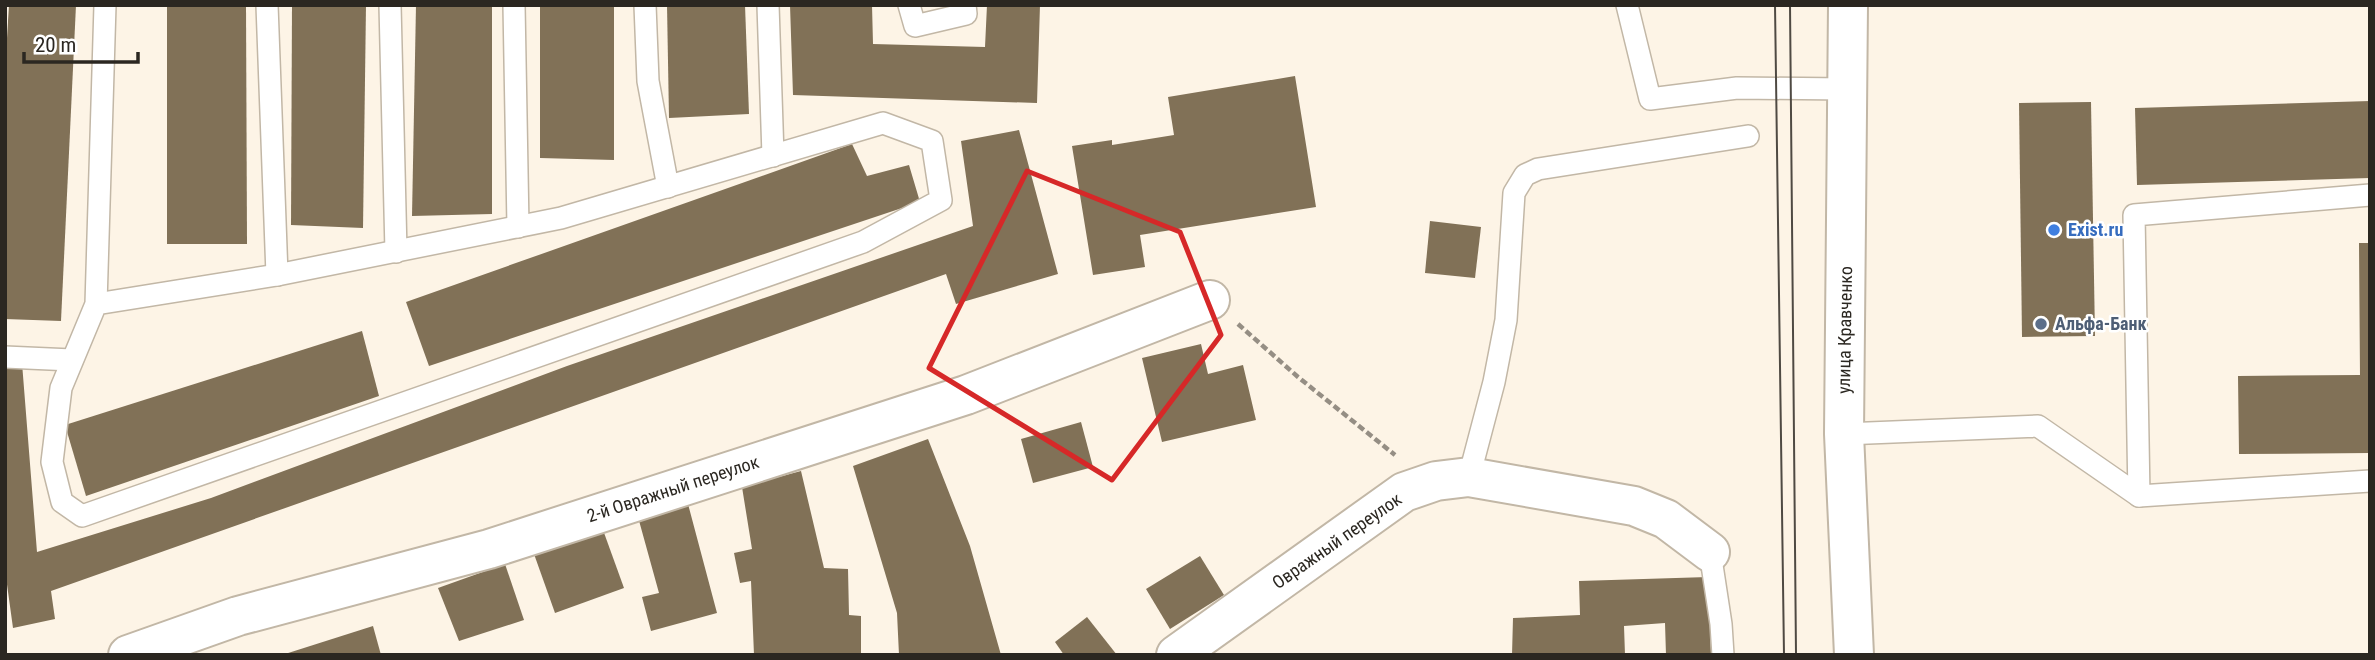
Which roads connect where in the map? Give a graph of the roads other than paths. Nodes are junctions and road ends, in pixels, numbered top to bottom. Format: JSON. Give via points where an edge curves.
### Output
{"nodes":[{"id":1,"x":105,"y":5,"type":"edge"},
{"id":2,"x":267,"y":5,"type":"edge"},
{"id":3,"x":390,"y":5,"type":"edge"},
{"id":4,"x":514,"y":5,"type":"edge"},
{"id":5,"x":645,"y":5,"type":"edge"},
{"id":6,"x":768,"y":5,"type":"edge"},
{"id":7,"x":909,"y":5,"type":"edge"},
{"id":8,"x":965,"y":5,"type":"edge"},
{"id":9,"x":1627,"y":5,"type":"edge"},
{"id":10,"x":1847,"y":5,"type":"edge"},
{"id":11,"x":1847,"y":89,"type":"junction"},
{"id":12,"x":1748,"y":136,"type":"dead end"},
{"id":13,"x":773,"y":156,"type":"junction"},
{"id":14,"x":668,"y":187,"type":"junction"},
{"id":15,"x":2370,"y":195,"type":"edge"},
{"id":16,"x":518,"y":227,"type":"junction"},
{"id":17,"x":396,"y":252,"type":"junction"},
{"id":18,"x":277,"y":275,"type":"junction"},
{"id":19,"x":1210,"y":300,"type":"road end"},
{"id":20,"x":96,"y":304,"type":"junction"},
{"id":21,"x":5,"y":357,"type":"edge"},
{"id":22,"x":72,"y":360,"type":"junction"},
{"id":23,"x":1844,"y":434,"type":"junction"},
{"id":24,"x":1469,"y":477,"type":"junction"},
{"id":25,"x":2370,"y":481,"type":"edge"},
{"id":26,"x":2139,"y":496,"type":"junction"},
{"id":27,"x":1710,"y":552,"type":"joint"},
{"id":28,"x":128,"y":655,"type":"edge"},
{"id":29,"x":1177,"y":655,"type":"edge"},
{"id":30,"x":1723,"y":655,"type":"edge"},
{"id":31,"x":1854,"y":655,"type":"edge"}],
"edges":[{"from":1,"to":20,"type":"lane"},
{"from":2,"to":18,"type":"lane"},
{"from":3,"to":17,"type":"lane"},
{"from":4,"to":16,"type":"lane"},
{"from":5,"to":14,"type":"lane","via":[[648,81]]},
{"from":6,"to":13,"type":"lane"},
{"from":7,"to":8,"type":"lane","via":[[915,26],[966,14]]},
{"from":9,"to":11,"type":"lane","via":[[1650,99],[1737,88]]},
{"from":10,"to":11,"type":"street","name":"улица Кравченко"},
{"from":11,"to":23,"type":"street","name":"улица Кравченко"},
{"from":12,"to":24,"type":"lane","via":[[1538,169],[1525,176],[1514,192],[1506,320]]},
{"from":13,"to":14,"type":"lane"},
{"from":13,"to":22,"type":"lane","via":[[883,123],[932,141],[941,200],[863,243],[82,516],[62,502],[52,462],[61,388]]},
{"from":14,"to":16,"type":"lane"},
{"from":15,"to":26,"type":"lane","via":[[2134,215]]},
{"from":16,"to":17,"type":"lane"},
{"from":17,"to":18,"type":"lane"},
{"from":18,"to":20,"type":"lane"},
{"from":19,"to":28,"type":"street","name":"2-й Овражный переулок","via":[[966,395],[489,549],[238,615]]},
{"from":20,"to":22,"type":"lane"},
{"from":21,"to":22,"type":"lane"},
{"from":23,"to":26,"type":"lane","via":[[2038,426]]},
{"from":23,"to":31,"type":"street","name":"улица Кравченко"},
{"from":24,"to":27,"type":"street","name":"Овражный переулок","via":[[1634,506],[1666,519]]},
{"from":24,"to":29,"type":"street","name":"Овражный переулок","via":[[1404,492]]},
{"from":25,"to":26,"type":"lane"},
{"from":27,"to":30,"type":"lane"}]}
